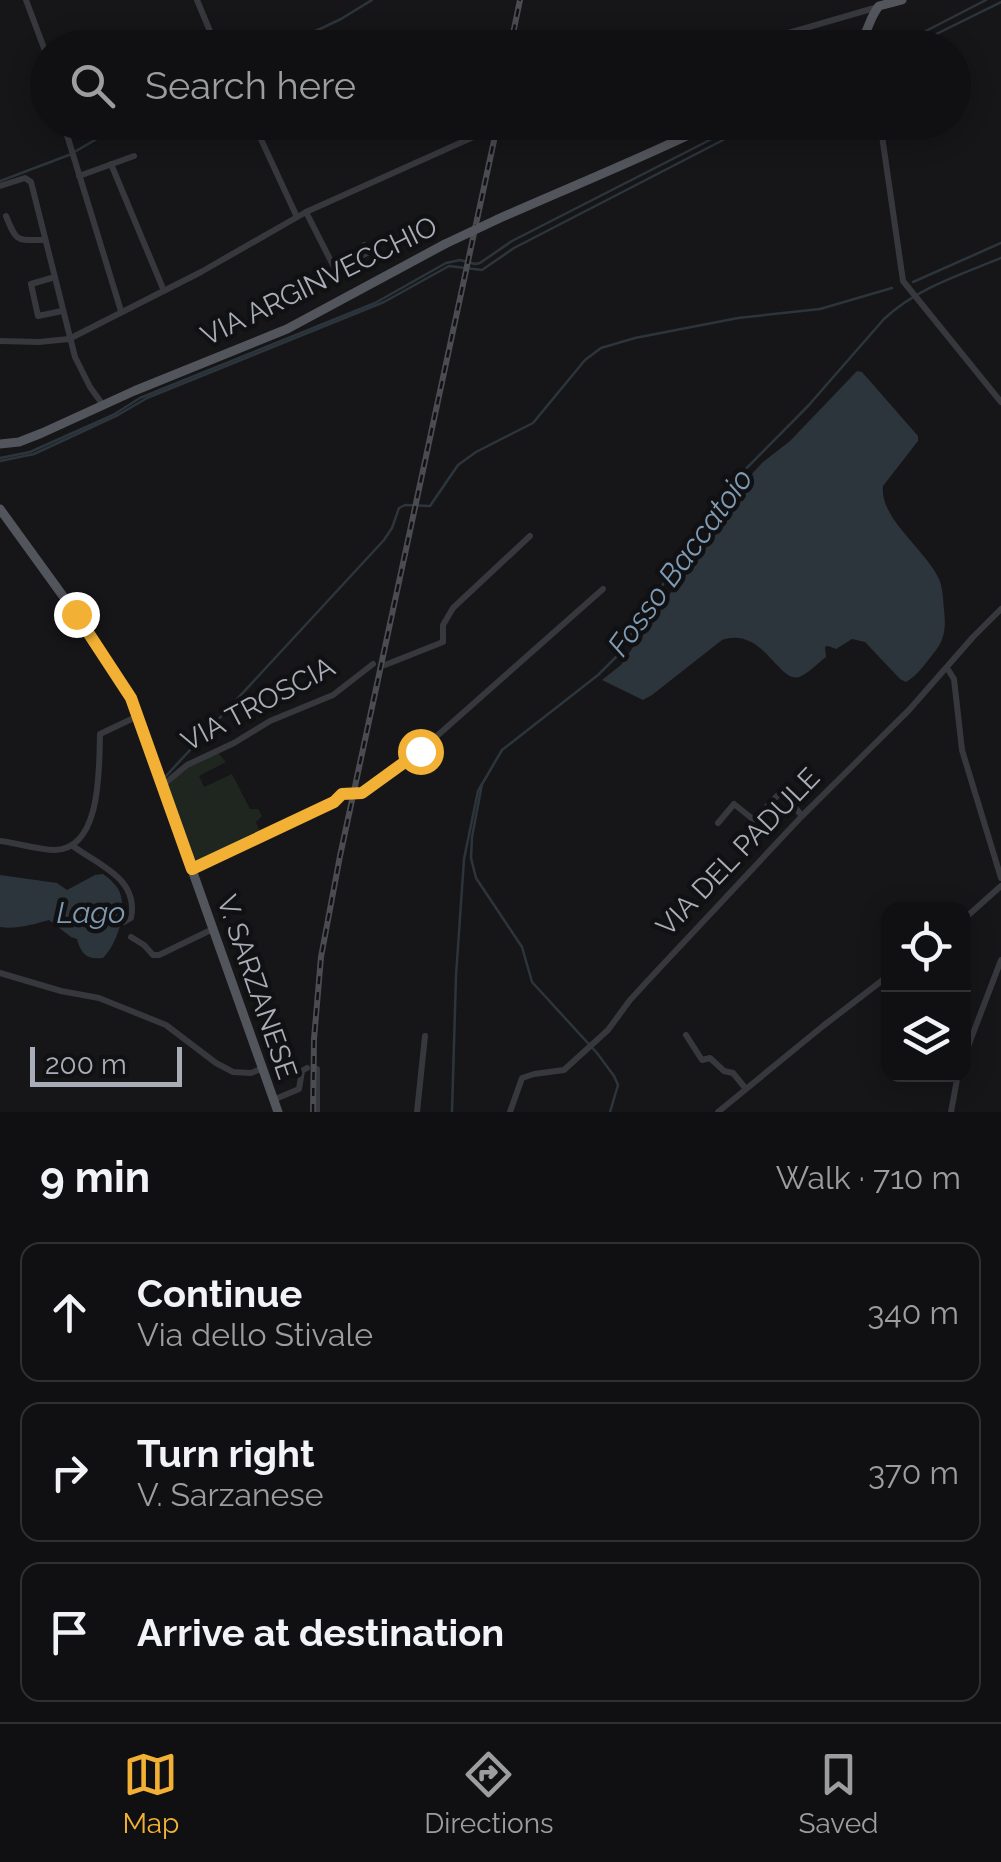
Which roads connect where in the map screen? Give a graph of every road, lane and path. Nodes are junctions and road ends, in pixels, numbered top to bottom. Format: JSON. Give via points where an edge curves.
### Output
{"nodes":[{"id":1,"x":26,"y":0,"type":"edge"},
{"id":2,"x":197,"y":0,"type":"edge"},
{"id":3,"x":902,"y":0,"type":"edge"},
{"id":4,"x":879,"y":6,"type":"junction"},
{"id":5,"x":37,"y":30,"type":"edge"},
{"id":6,"x":210,"y":30,"type":"edge"},
{"id":7,"x":798,"y":30,"type":"edge"},
{"id":8,"x":867,"y":30,"type":"edge"},
{"id":9,"x":68,"y":140,"type":"edge"},
{"id":10,"x":262,"y":140,"type":"edge"},
{"id":11,"x":467,"y":140,"type":"edge"},
{"id":12,"x":679,"y":140,"type":"edge"},
{"id":13,"x":883,"y":140,"type":"edge"},
{"id":14,"x":134,"y":156,"type":"dead end"},
{"id":15,"x":111,"y":164,"type":"junction"},
{"id":16,"x":78,"y":176,"type":"junction"},
{"id":17,"x":0,"y":186,"type":"edge"},
{"id":18,"x":306,"y":212,"type":"junction"},
{"id":19,"x":6,"y":216,"type":"dead end"},
{"id":20,"x":298,"y":217,"type":"junction"},
{"id":21,"x":44,"y":240,"type":"junction"},
{"id":22,"x":364,"y":245,"type":"dead end"},
{"id":23,"x":55,"y":278,"type":"junction"},
{"id":24,"x":164,"y":291,"type":"junction"},
{"id":25,"x":62,"y":311,"type":"junction"},
{"id":26,"x":121,"y":311,"type":"junction"},
{"id":27,"x":69,"y":339,"type":"junction"},
{"id":28,"x":0,"y":342,"type":"edge"},
{"id":29,"x":1001,"y":402,"type":"edge"},
{"id":30,"x":103,"y":404,"type":"junction"},
{"id":31,"x":0,"y":444,"type":"edge"},
{"id":32,"x":0,"y":509,"type":"edge"},
{"id":33,"x":530,"y":536,"type":"dead end"},
{"id":34,"x":604,"y":589,"type":"dead end"},
{"id":35,"x":1001,"y":609,"type":"edge"},
{"id":36,"x":374,"y":664,"type":"dead end"},
{"id":37,"x":384,"y":665,"type":"dead end"},
{"id":38,"x":947,"y":668,"type":"junction"},
{"id":39,"x":139,"y":716,"type":"junction"},
{"id":40,"x":163,"y":785,"type":"junction"},
{"id":41,"x":802,"y":816,"type":"junction"},
{"id":42,"x":718,"y":823,"type":"dead end"},
{"id":43,"x":0,"y":840,"type":"edge"},
{"id":44,"x":73,"y":846,"type":"junction"},
{"id":45,"x":192,"y":869,"type":"junction"},
{"id":46,"x":1001,"y":878,"type":"edge"},
{"id":47,"x":1001,"y":886,"type":"edge"},
{"id":48,"x":971,"y":913,"type":"edge"},
{"id":49,"x":124,"y":922,"type":"dead end"},
{"id":50,"x":213,"y":929,"type":"junction"},
{"id":51,"x":131,"y":937,"type":"dead end"},
{"id":52,"x":1001,"y":960,"type":"edge"},
{"id":53,"x":0,"y":973,"type":"edge"},
{"id":54,"x":881,"y":981,"type":"edge"},
{"id":55,"x":425,"y":1036,"type":"dead end"},
{"id":56,"x":686,"y":1036,"type":"dead end"},
{"id":57,"x":971,"y":1039,"type":"edge"},
{"id":58,"x":261,"y":1068,"type":"junction"},
{"id":59,"x":957,"y":1082,"type":"edge"},
{"id":60,"x":746,"y":1089,"type":"junction"},
{"id":61,"x":273,"y":1100,"type":"junction"},
{"id":62,"x":278,"y":1112,"type":"edge"},
{"id":63,"x":317,"y":1112,"type":"edge"},
{"id":64,"x":417,"y":1112,"type":"edge"},
{"id":65,"x":510,"y":1112,"type":"edge"},
{"id":66,"x":718,"y":1112,"type":"edge"},
{"id":67,"x":951,"y":1112,"type":"edge"}],
"edges":[{"from":1,"to":5,"type":"street"},
{"from":2,"to":6,"type":"street"},
{"from":3,"to":4,"type":"main road"},
{"from":4,"to":7,"type":"street"},
{"from":4,"to":8,"type":"main road"},
{"from":9,"to":16,"type":"street"},
{"from":10,"to":20,"type":"street"},
{"from":11,"to":18,"type":"street"},
{"from":12,"to":30,"type":"main road","name":"VIA ARGINVECCHIO","bridge":true,"via":[[445,244],[287,329]]},
{"from":13,"to":29,"type":"street","via":[[902,278]]},
{"from":14,"to":15,"type":"street"},
{"from":15,"to":16,"type":"street"},
{"from":15,"to":24,"type":"street"},
{"from":16,"to":26,"type":"street"},
{"from":17,"to":21,"type":"street","via":[[28,179]]},
{"from":18,"to":20,"type":"street"},
{"from":18,"to":22,"type":"street","via":[[335,269],[367,253]]},
{"from":19,"to":21,"type":"street","via":[[19,240]]},
{"from":20,"to":24,"type":"street"},
{"from":21,"to":23,"type":"street"},
{"from":23,"to":25,"type":"street"},
{"from":23,"to":25,"type":"street","via":[[31,284],[38,316]]},
{"from":24,"to":26,"type":"street"},
{"from":25,"to":27,"type":"street"},
{"from":26,"to":27,"type":"street"},
{"from":27,"to":28,"type":"street"},
{"from":27,"to":30,"type":"street"},
{"from":30,"to":31,"type":"main road","name":"VIA ARGINVECCHIO","via":[[42,434]]},
{"from":32,"to":39,"type":"main road","name":"V. SARZANESE"},
{"from":33,"to":37,"type":"street","via":[[453,608],[443,642]]},
{"from":34,"to":45,"type":"street","via":[[420,751],[362,793],[342,794]]},
{"from":35,"to":38,"type":"street","name":"VIA DEL PADULE"},
{"from":36,"to":40,"type":"street","name":"VIA TROSCIA","via":[[332,695],[187,765]]},
{"from":38,"to":41,"type":"street","name":"VIA DEL PADULE"},
{"from":38,"to":46,"type":"street","via":[[962,750]]},
{"from":39,"to":40,"type":"main road","name":"V. SARZANESE"},
{"from":39,"to":44,"type":"street","via":[[100,734],[98,794]]},
{"from":40,"to":45,"type":"main road","name":"V. SARZANESE"},
{"from":41,"to":42,"type":"street","via":[[780,793],[754,820],[734,804]]},
{"from":41,"to":65,"type":"street","name":"VIA DEL PADULE","via":[[614,1024],[564,1070],[522,1078]]},
{"from":43,"to":44,"type":"street","via":[[55,850]]},
{"from":44,"to":49,"type":"street","via":[[122,881],[134,904]]},
{"from":45,"to":50,"type":"main road","name":"V. SARZANESE"},
{"from":47,"to":48,"type":"street"},
{"from":50,"to":51,"type":"street","via":[[159,955]]},
{"from":50,"to":58,"type":"main road","name":"V. SARZANESE"},
{"from":52,"to":57,"type":"street"},
{"from":53,"to":58,"type":"street","via":[[99,998],[166,1024],[233,1072]]},
{"from":54,"to":60,"type":"street"},
{"from":55,"to":64,"type":"street"},
{"from":56,"to":60,"type":"street","via":[[702,1060],[733,1073]]},
{"from":58,"to":61,"type":"main road","name":"V. SARZANESE"},
{"from":59,"to":67,"type":"street"},
{"from":60,"to":66,"type":"street"},
{"from":61,"to":62,"type":"main road","name":"V. SARZANESE"},
{"from":61,"to":63,"type":"street","via":[[299,1089],[302,1071],[313,1068]]}]}
